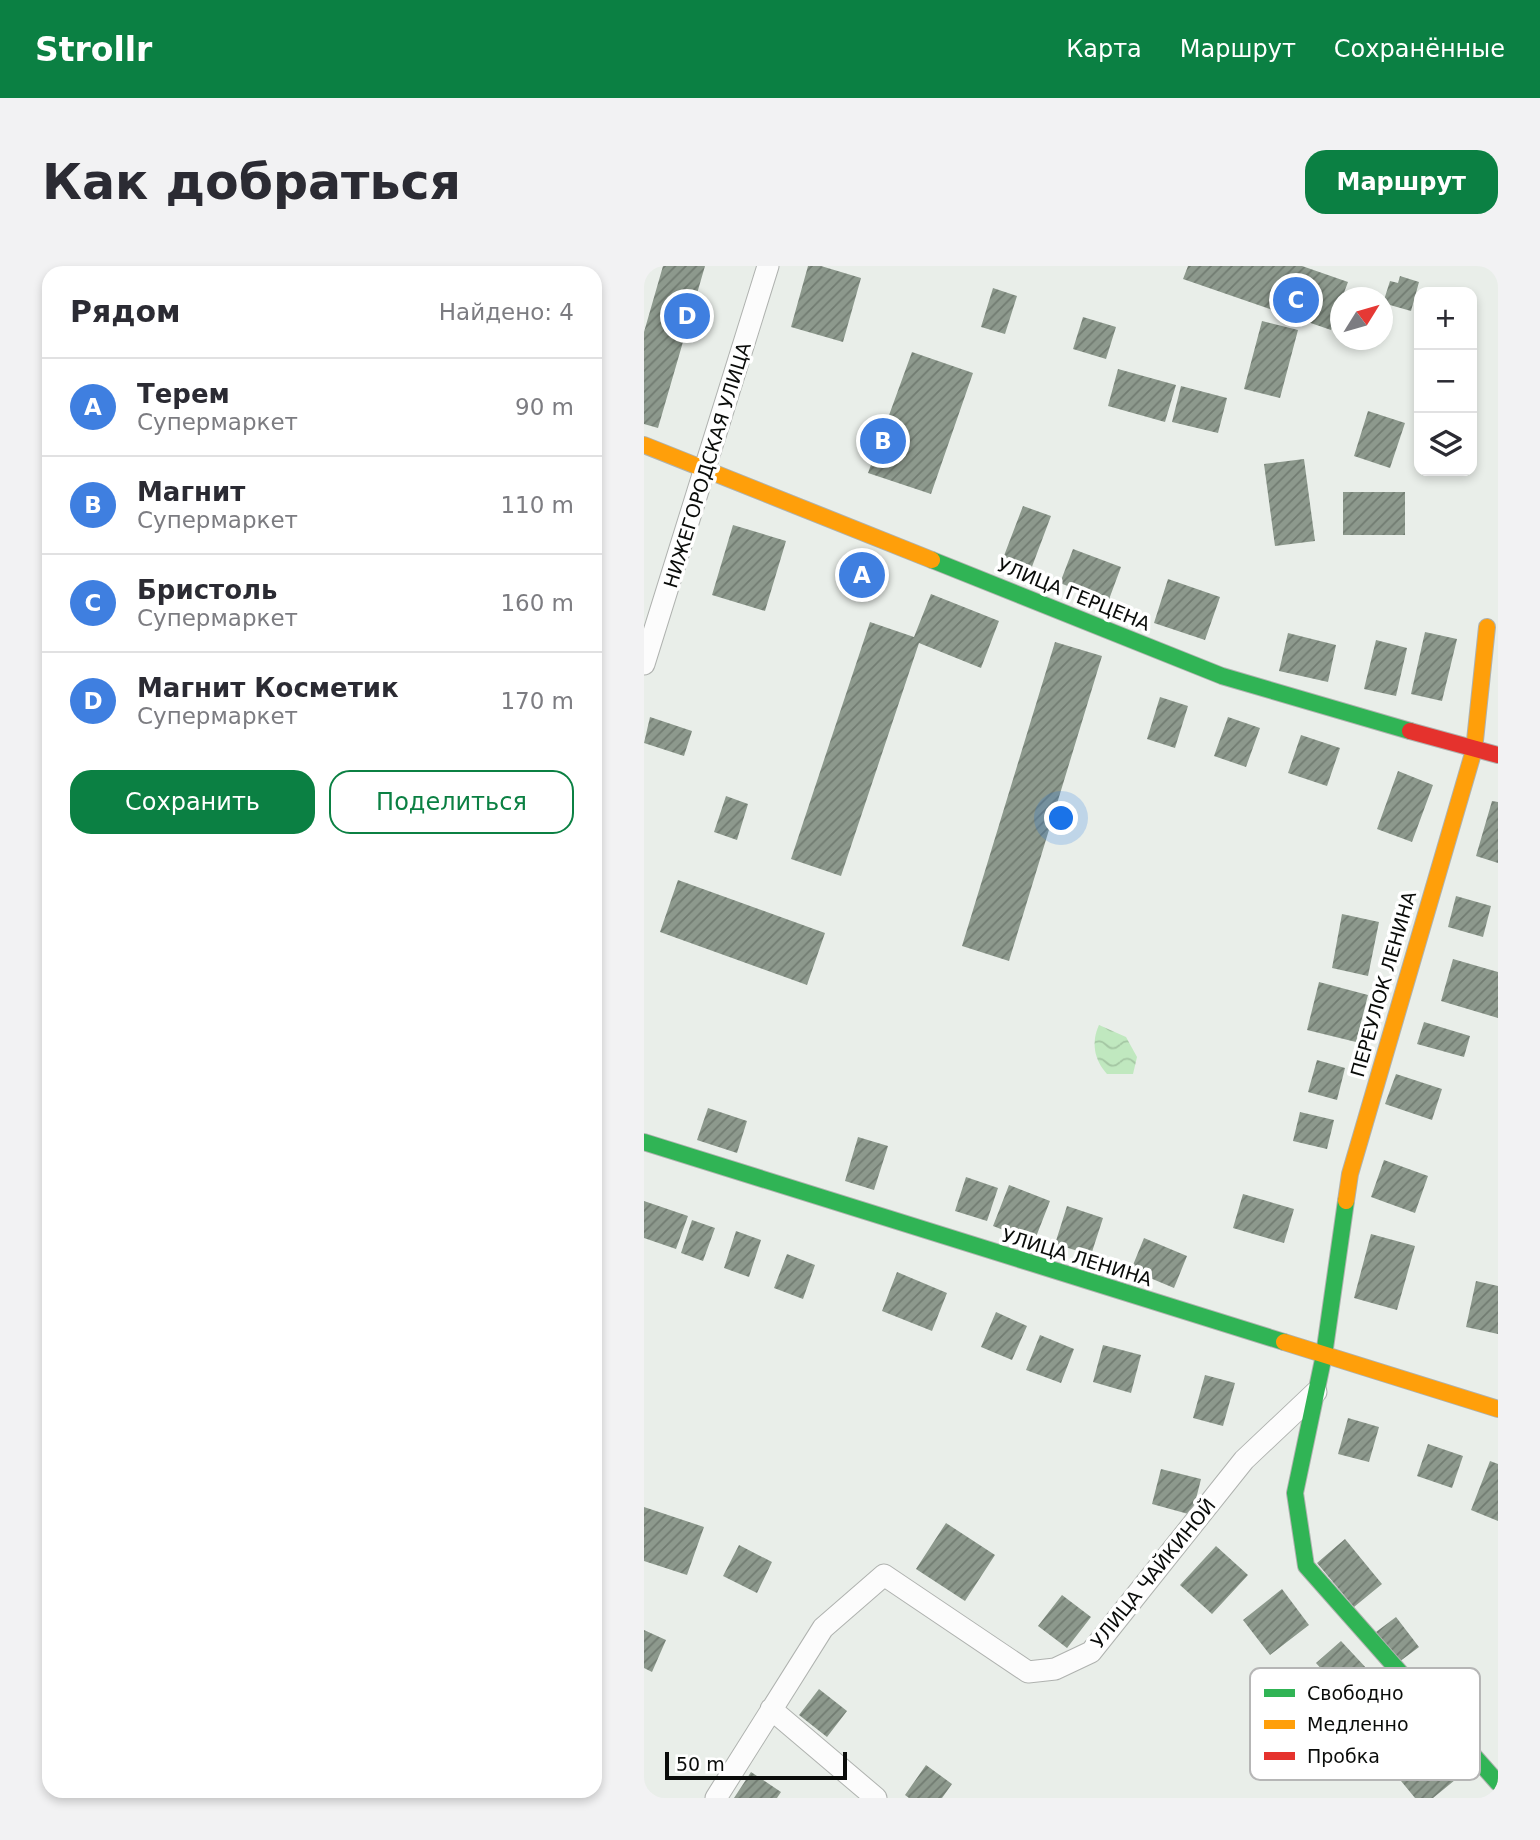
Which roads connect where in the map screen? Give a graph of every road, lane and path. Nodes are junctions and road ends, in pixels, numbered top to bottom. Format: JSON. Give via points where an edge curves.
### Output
{"nodes":[{"id":1,"x":768,"y":266,"type":"edge"},
{"id":2,"x":644,"y":445,"type":"edge"},
{"id":3,"x":706,"y":469,"type":"junction"},
{"id":4,"x":1487,"y":627,"type":"dead end"},
{"id":5,"x":644,"y":664,"type":"edge"},
{"id":6,"x":1474,"y":750,"type":"junction"},
{"id":7,"x":1498,"y":755,"type":"edge"},
{"id":8,"x":644,"y":1142,"type":"edge"},
{"id":9,"x":1324,"y":1355,"type":"junction"},
{"id":10,"x":1316,"y":1392,"type":"junction"},
{"id":11,"x":1498,"y":1409,"type":"edge"},
{"id":12,"x":1394,"y":1668,"type":"edge"},
{"id":13,"x":771,"y":1709,"type":"junction"},
{"id":14,"x":1480,"y":1763,"type":"edge"},
{"id":15,"x":1498,"y":1783,"type":"edge"},
{"id":16,"x":716,"y":1798,"type":"edge"},
{"id":17,"x":876,"y":1798,"type":"edge"}],
"edges":[{"from":1,"to":3,"type":"street","name":"НИЖЕГОРОДСКАЯ УЛИЦА"},
{"from":2,"to":3,"type":"street","name":"УЛИЦА ГЕРЦЕНА"},
{"from":3,"to":5,"type":"street","name":"НИЖЕГОРОДСКАЯ УЛИЦА"},
{"from":3,"to":6,"type":"street","name":"УЛИЦА ГЕРЦЕНА","via":[[1223,676]]},
{"from":4,"to":6,"type":"street","name":"ПЕРЕУЛОК ЛЕНИНА"},
{"from":6,"to":7,"type":"street","name":"УЛИЦА ГЕРЦЕНА"},
{"from":6,"to":9,"type":"street","name":"ПЕРЕУЛОК ЛЕНИНА","via":[[1350,1174]]},
{"from":8,"to":9,"type":"street","name":"УЛИЦА ЛЕНИНА"},
{"from":9,"to":10,"type":"street","name":"ПЕРЕУЛОК ЛЕНИНА"},
{"from":9,"to":11,"type":"street","name":"УЛИЦА ЛЕНИНА"},
{"from":10,"to":12,"type":"street","name":"ПЕРЕУЛОК ЛЕНИНА","via":[[1295,1493],[1306,1566]]},
{"from":10,"to":13,"type":"street","name":"УЛИЦА ЧАЙКИНОЙ","via":[[1244,1461],[1091,1652],[1055,1669],[1028,1672],[884,1575],[823,1628]]},
{"from":13,"to":16,"type":"street","name":"УЛИЦА ЧАЙКИНОЙ"},
{"from":13,"to":17,"type":"street"},
{"from":14,"to":15,"type":"street","name":"ПЕРЕУЛОК ЛЕНИНА"}]}
